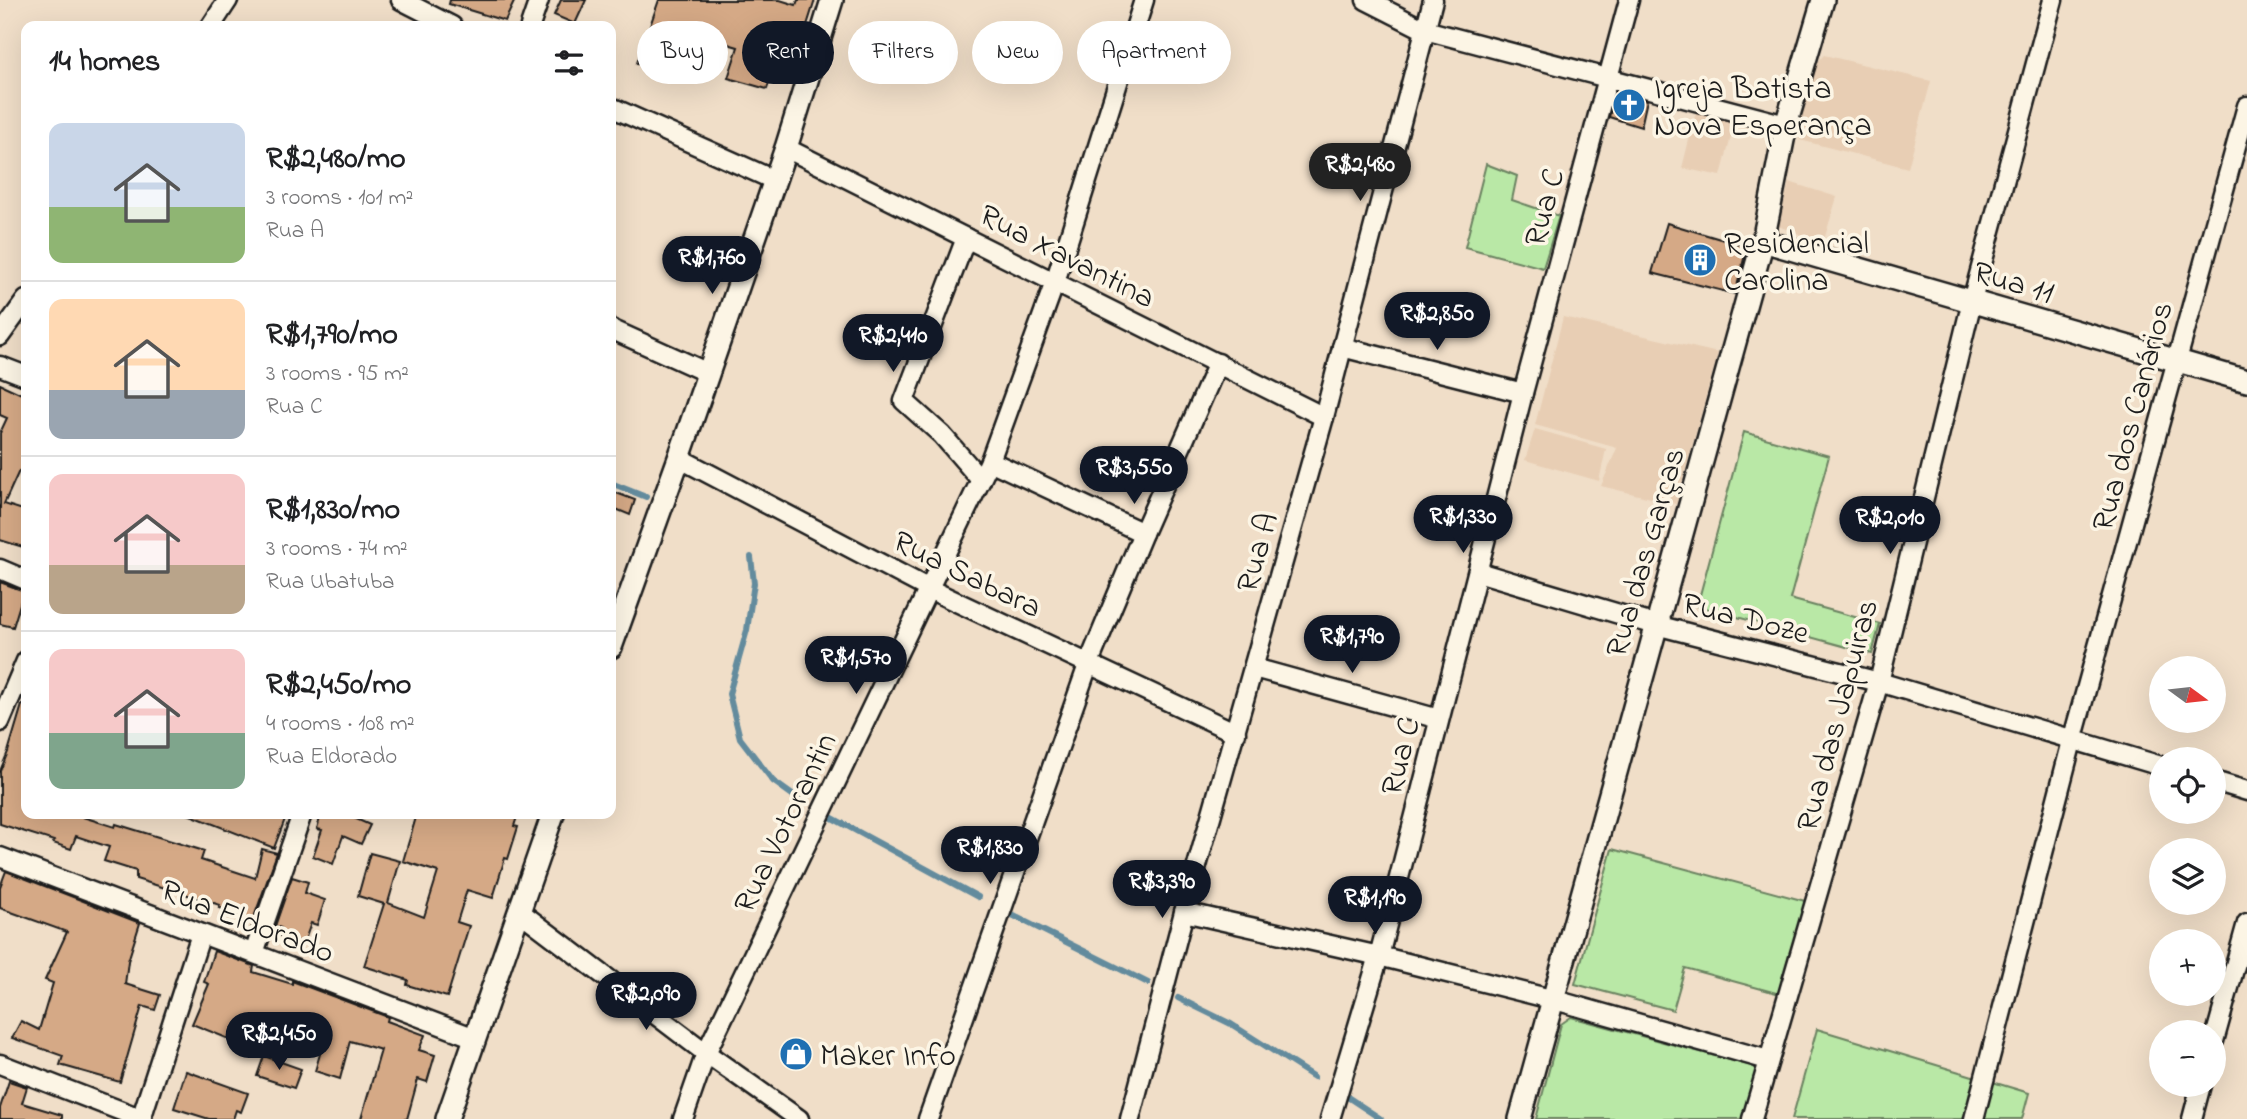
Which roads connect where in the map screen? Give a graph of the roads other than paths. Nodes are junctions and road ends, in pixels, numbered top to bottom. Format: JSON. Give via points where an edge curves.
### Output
{"nodes":[{"id":1,"x":228,"y":0,"type":"edge"},
{"id":2,"x":401,"y":0,"type":"edge"},
{"id":3,"x":538,"y":0,"type":"edge"},
{"id":4,"x":1144,"y":0,"type":"edge"},
{"id":5,"x":1366,"y":0,"type":"edge"},
{"id":6,"x":1433,"y":0,"type":"edge"},
{"id":7,"x":1629,"y":0,"type":"edge"},
{"id":8,"x":1823,"y":0,"type":"edge"},
{"id":9,"x":2053,"y":0,"type":"edge"},
{"id":10,"x":827,"y":2,"type":"edge"},
{"id":11,"x":214,"y":21,"type":"edge"},
{"id":12,"x":442,"y":21,"type":"edge"},
{"id":13,"x":532,"y":21,"type":"edge"},
{"id":14,"x":1425,"y":30,"type":"junction"},
{"id":15,"x":1608,"y":80,"type":"junction"},
{"id":16,"x":2247,"y":106,"type":"edge"},
{"id":17,"x":616,"y":109,"type":"edge"},
{"id":18,"x":1786,"y":125,"type":"junction"},
{"id":19,"x":786,"y":148,"type":"junction"},
{"id":20,"x":774,"y":180,"type":"junction"},
{"id":21,"x":966,"y":238,"type":"junction"},
{"id":22,"x":1763,"y":241,"type":"junction"},
{"id":23,"x":1055,"y":282,"type":"junction"},
{"id":24,"x":1972,"y":302,"type":"junction"},
{"id":25,"x":21,"y":307,"type":"edge"},
{"id":26,"x":616,"y":331,"type":"edge"},
{"id":27,"x":0,"y":336,"type":"edge"},
{"id":28,"x":1342,"y":347,"type":"junction"},
{"id":29,"x":2177,"y":362,"type":"junction"},
{"id":30,"x":1218,"y":363,"type":"junction"},
{"id":31,"x":0,"y":366,"type":"edge"},
{"id":32,"x":708,"y":373,"type":"junction"},
{"id":33,"x":21,"y":374,"type":"edge"},
{"id":34,"x":2247,"y":381,"type":"edge"},
{"id":35,"x":1522,"y":393,"type":"junction"},
{"id":36,"x":1324,"y":417,"type":"junction"},
{"id":37,"x":679,"y":458,"type":"junction"},
{"id":38,"x":990,"y":461,"type":"junction"},
{"id":39,"x":981,"y":480,"type":"junction"},
{"id":40,"x":1143,"y":533,"type":"junction"},
{"id":41,"x":0,"y":569,"type":"edge"},
{"id":42,"x":1478,"y":572,"type":"junction"},
{"id":43,"x":21,"y":578,"type":"edge"},
{"id":44,"x":929,"y":589,"type":"junction"},
{"id":45,"x":616,"y":621,"type":"edge"},
{"id":46,"x":1656,"y":625,"type":"junction"},
{"id":47,"x":1088,"y":665,"type":"junction"},
{"id":48,"x":1254,"y":668,"type":"junction"},
{"id":49,"x":21,"y":673,"type":"edge"},
{"id":50,"x":1879,"y":682,"type":"junction"},
{"id":51,"x":1439,"y":719,"type":"junction"},
{"id":52,"x":0,"y":722,"type":"edge"},
{"id":53,"x":1236,"y":733,"type":"junction"},
{"id":54,"x":2072,"y":741,"type":"junction"},
{"id":55,"x":2149,"y":763,"type":"edge"},
{"id":56,"x":2226,"y":785,"type":"edge"},
{"id":57,"x":2247,"y":791,"type":"edge"},
{"id":58,"x":300,"y":819,"type":"edge"},
{"id":59,"x":551,"y":819,"type":"edge"},
{"id":60,"x":0,"y":857,"type":"edge"},
{"id":61,"x":519,"y":911,"type":"junction"},
{"id":62,"x":1184,"y":912,"type":"junction"},
{"id":63,"x":2247,"y":923,"type":"edge"},
{"id":64,"x":201,"y":934,"type":"junction"},
{"id":65,"x":254,"y":953,"type":"junction"},
{"id":66,"x":1379,"y":956,"type":"junction"},
{"id":67,"x":1555,"y":1000,"type":"junction"},
{"id":68,"x":2220,"y":1020,"type":"edge"},
{"id":69,"x":475,"y":1038,"type":"junction"},
{"id":70,"x":706,"y":1054,"type":"junction"},
{"id":71,"x":1768,"y":1060,"type":"junction"},
{"id":72,"x":0,"y":1065,"type":"edge"},
{"id":73,"x":2198,"y":1097,"type":"edge"},
{"id":74,"x":141,"y":1119,"type":"edge"},
{"id":75,"x":447,"y":1119,"type":"edge"},
{"id":76,"x":682,"y":1119,"type":"edge"},
{"id":77,"x":799,"y":1119,"type":"edge"},
{"id":78,"x":928,"y":1119,"type":"edge"},
{"id":79,"x":1130,"y":1119,"type":"edge"},
{"id":80,"x":1330,"y":1119,"type":"edge"},
{"id":81,"x":1520,"y":1119,"type":"edge"},
{"id":82,"x":1752,"y":1119,"type":"edge"},
{"id":83,"x":1974,"y":1119,"type":"edge"},
{"id":84,"x":2192,"y":1119,"type":"edge"}],
"edges":[{"from":1,"to":11,"type":"street"},
{"from":2,"to":12,"type":"street"},
{"from":3,"to":13,"type":"street"},
{"from":4,"to":23,"type":"street","name":"Rua Votorantin"},
{"from":5,"to":14,"type":"street"},
{"from":6,"to":14,"type":"street","name":"Rua A"},
{"from":7,"to":15,"type":"street","name":"Rua C"},
{"from":8,"to":18,"type":"street","name":"Rua das Garças"},
{"from":9,"to":24,"type":"street","name":"Rua das Japuiras"},
{"from":10,"to":19,"type":"street"},
{"from":14,"to":15,"type":"street"},
{"from":14,"to":28,"type":"street","name":"Rua A"},
{"from":15,"to":18,"type":"street"},
{"from":15,"to":35,"type":"street","name":"Rua C"},
{"from":16,"to":29,"type":"street","name":"Rua dos Canários"},
{"from":17,"to":20,"type":"street"},
{"from":18,"to":22,"type":"street","name":"Rua das Garças"},
{"from":19,"to":20,"type":"street"},
{"from":19,"to":21,"type":"street","name":"Rua Xavantina"},
{"from":20,"to":32,"type":"street"},
{"from":21,"to":23,"type":"street","name":"Rua Xavantina"},
{"from":21,"to":39,"type":"street","via":[[904,401]]},
{"from":22,"to":24,"type":"street","name":"Rua 11"},
{"from":22,"to":46,"type":"street","name":"Rua das Garças"},
{"from":23,"to":30,"type":"street","name":"Rua Xavantina"},
{"from":23,"to":38,"type":"street","name":"Rua Votorantin"},
{"from":24,"to":29,"type":"street","name":"Rua 11"},
{"from":24,"to":50,"type":"street","name":"Rua das Japuiras"},
{"from":25,"to":27,"type":"street"},
{"from":26,"to":32,"type":"street"},
{"from":28,"to":35,"type":"street"},
{"from":28,"to":36,"type":"street","name":"Rua A"},
{"from":29,"to":34,"type":"street","name":"Rua 11"},
{"from":29,"to":54,"type":"street","name":"Rua dos Canários"},
{"from":30,"to":36,"type":"street","name":"Rua Xavantina"},
{"from":30,"to":40,"type":"street"},
{"from":31,"to":33,"type":"street"},
{"from":32,"to":37,"type":"street"},
{"from":35,"to":42,"type":"street","name":"Rua C"},
{"from":36,"to":48,"type":"street","name":"Rua A"},
{"from":37,"to":44,"type":"street","name":"Rua Sabara"},
{"from":37,"to":45,"type":"street"},
{"from":38,"to":39,"type":"street","name":"Rua Votorantin"},
{"from":38,"to":40,"type":"street"},
{"from":39,"to":44,"type":"street","name":"Rua Votorantin"},
{"from":40,"to":47,"type":"street"},
{"from":41,"to":43,"type":"street"},
{"from":42,"to":46,"type":"street","name":"Rua Doze"},
{"from":42,"to":51,"type":"street","name":"Rua C"},
{"from":44,"to":47,"type":"street","name":"Rua Sabara"},
{"from":44,"to":70,"type":"street","name":"Rua Votorantin"},
{"from":46,"to":50,"type":"street","name":"Rua Doze"},
{"from":46,"to":67,"type":"street","name":"Rua das Garças"},
{"from":47,"to":53,"type":"street","name":"Rua Sabara"},
{"from":47,"to":78,"type":"street"},
{"from":48,"to":51,"type":"street"},
{"from":48,"to":53,"type":"street","name":"Rua A"},
{"from":49,"to":52,"type":"street"},
{"from":50,"to":54,"type":"street","name":"Rua Doze"},
{"from":50,"to":71,"type":"street","name":"Rua das Japuiras"},
{"from":51,"to":66,"type":"street","name":"Rua C"},
{"from":53,"to":62,"type":"street","name":"Rua A"},
{"from":54,"to":55,"type":"street","name":"Rua Doze"},
{"from":54,"to":83,"type":"street","name":"Rua dos Canários"},
{"from":56,"to":57,"type":"street"},
{"from":58,"to":65,"type":"street"},
{"from":59,"to":61,"type":"street"},
{"from":60,"to":64,"type":"street","name":"Rua Eldorado"},
{"from":61,"to":69,"type":"street"},
{"from":61,"to":70,"type":"street"},
{"from":62,"to":66,"type":"street"},
{"from":62,"to":79,"type":"street","name":"Rua A"},
{"from":63,"to":68,"type":"street"},
{"from":64,"to":65,"type":"street","name":"Rua Eldorado"},
{"from":64,"to":74,"type":"street"},
{"from":65,"to":69,"type":"street","name":"Rua Eldorado"},
{"from":66,"to":67,"type":"street"},
{"from":66,"to":80,"type":"street","name":"Rua C"},
{"from":67,"to":71,"type":"street"},
{"from":67,"to":81,"type":"street","name":"Rua das Garças"},
{"from":69,"to":75,"type":"street"},
{"from":70,"to":76,"type":"street","name":"Rua Votorantin"},
{"from":70,"to":77,"type":"street"},
{"from":71,"to":82,"type":"street","name":"Rua das Japuiras"},
{"from":72,"to":74,"type":"street"},
{"from":73,"to":84,"type":"street"}]}
